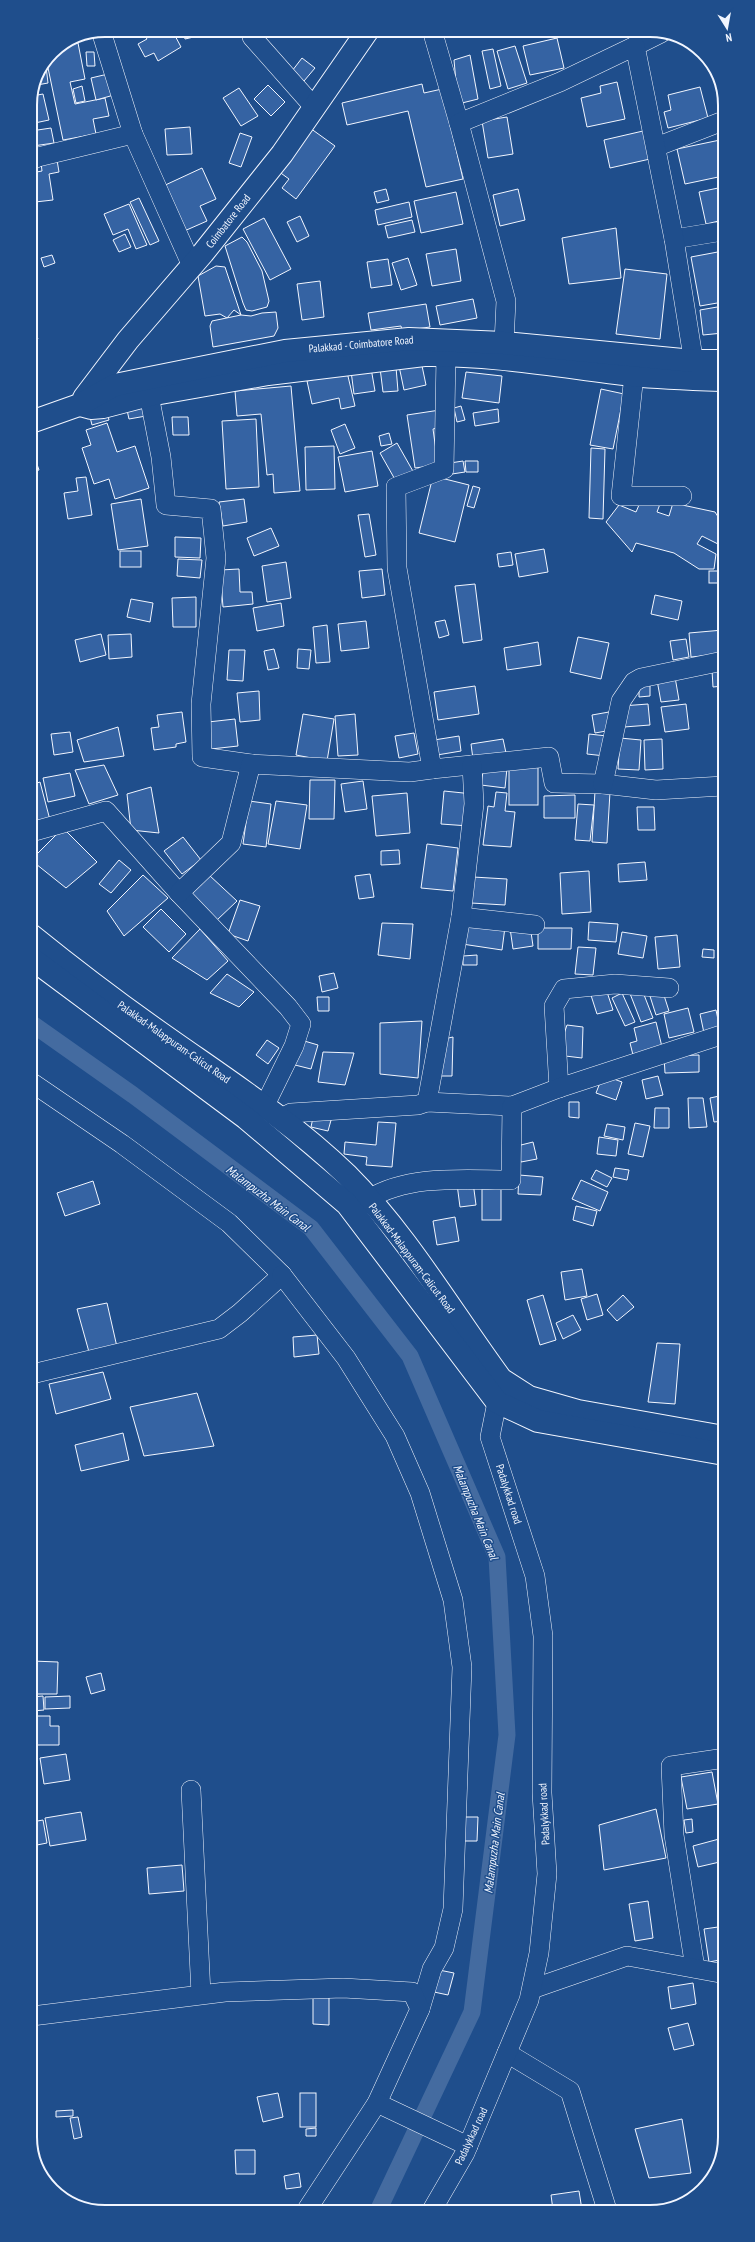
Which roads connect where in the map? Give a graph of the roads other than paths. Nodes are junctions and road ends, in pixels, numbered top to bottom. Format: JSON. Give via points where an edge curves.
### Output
{"nodes":[{"id":1,"x":103,"y":37,"type":"edge"},
{"id":2,"x":252,"y":37,"type":"edge"},
{"id":3,"x":361,"y":37,"type":"edge"},
{"id":4,"x":434,"y":37,"type":"edge"},
{"id":5,"x":653,"y":37,"type":"edge"},
{"id":6,"x":635,"y":46,"type":"junction"},
{"id":7,"x":314,"y":107,"type":"junction"},
{"id":8,"x":459,"y":123,"type":"junction"},
{"id":9,"x":718,"y":123,"type":"edge"},
{"id":10,"x":132,"y":134,"type":"junction"},
{"id":11,"x":656,"y":148,"type":"junction"},
{"id":12,"x":37,"y":157,"type":"edge"},
{"id":13,"x":718,"y":232,"type":"edge"},
{"id":14,"x":674,"y":239,"type":"junction"},
{"id":15,"x":192,"y":266,"type":"junction"},
{"id":16,"x":504,"y":344,"type":"junction"},
{"id":17,"x":446,"y":355,"type":"junction"},
{"id":18,"x":718,"y":363,"type":"edge"},
{"id":19,"x":695,"y":370,"type":"junction"},
{"id":20,"x":634,"y":375,"type":"junction"},
{"id":21,"x":718,"y":378,"type":"edge"},
{"id":22,"x":149,"y":395,"type":"junction"},
{"id":23,"x":79,"y":405,"type":"junction"},
{"id":24,"x":37,"y":420,"type":"edge"},
{"id":25,"x":682,"y":496,"type":"dead end"},
{"id":26,"x":718,"y":662,"type":"edge"},
{"id":27,"x":251,"y":764,"type":"junction"},
{"id":28,"x":472,"y":765,"type":"junction"},
{"id":29,"x":432,"y":769,"type":"junction"},
{"id":30,"x":604,"y":784,"type":"junction"},
{"id":31,"x":718,"y":786,"type":"edge"},
{"id":32,"x":37,"y":830,"type":"edge"},
{"id":33,"x":179,"y":893,"type":"junction"},
{"id":34,"x":461,"y":917,"type":"junction"},
{"id":35,"x":535,"y":925,"type":"dead end"},
{"id":36,"x":37,"y":940,"type":"edge"},
{"id":37,"x":37,"y":962,"type":"edge"},
{"id":38,"x":669,"y":988,"type":"dead end"},
{"id":39,"x":718,"y":1036,"type":"edge"},
{"id":40,"x":37,"y":1086,"type":"edge"},
{"id":41,"x":559,"y":1088,"type":"junction"},
{"id":42,"x":427,"y":1102,"type":"junction"},
{"id":43,"x":512,"y":1106,"type":"junction"},
{"id":44,"x":273,"y":1112,"type":"junction"},
{"id":45,"x":369,"y":1199,"type":"junction"},
{"id":46,"x":282,"y":1275,"type":"junction"},
{"id":47,"x":37,"y":1373,"type":"edge"},
{"id":48,"x":502,"y":1393,"type":"junction"},
{"id":49,"x":718,"y":1436,"type":"edge"},
{"id":50,"x":718,"y":1453,"type":"edge"},
{"id":51,"x":718,"y":1759,"type":"edge"},
{"id":52,"x":191,"y":1790,"type":"dead end"},
{"id":53,"x":695,"y":1968,"type":"junction"},
{"id":54,"x":718,"y":1973,"type":"edge"},
{"id":55,"x":532,"y":1989,"type":"junction"},
{"id":56,"x":201,"y":1994,"type":"junction"},
{"id":57,"x":420,"y":2009,"type":"junction"},
{"id":58,"x":37,"y":2015,"type":"edge"},
{"id":59,"x":507,"y":2053,"type":"junction"},
{"id":60,"x":377,"y":2103,"type":"junction"},
{"id":61,"x":468,"y":2146,"type":"junction"},
{"id":62,"x":310,"y":2205,"type":"edge"},
{"id":63,"x":435,"y":2205,"type":"edge"},
{"id":64,"x":605,"y":2205,"type":"edge"}],
"edges":[{"from":1,"to":10,"type":"street"},
{"from":2,"to":7,"type":"street"},
{"from":3,"to":7,"type":"main road","name":"Coimbatore Road"},
{"from":4,"to":8,"type":"street"},
{"from":5,"to":6,"type":"street"},
{"from":6,"to":8,"type":"street","via":[[560,82]]},
{"from":6,"to":11,"type":"street"},
{"from":7,"to":15,"type":"main road","name":"Coimbatore Road","via":[[282,154]]},
{"from":8,"to":16,"type":"street","via":[[506,302]]},
{"from":9,"to":11,"type":"street"},
{"from":10,"to":12,"type":"street"},
{"from":10,"to":15,"type":"street"},
{"from":11,"to":14,"type":"street"},
{"from":13,"to":14,"type":"street"},
{"from":14,"to":19,"type":"street"},
{"from":15,"to":23,"type":"main road","name":"Coimbatore Road","via":[[128,340]]},
{"from":16,"to":19,"type":"main road","name":"Palakkad - Coimbatore Road"},
{"from":16,"to":23,"type":"main road","name":"Palakkad - Coimbatore Road","via":[[409,339],[285,351],[115,385]]},
{"from":17,"to":20,"type":"main road","name":"Palakkad - Coimbatore Road"},
{"from":17,"to":22,"type":"main road","name":"Palakkad - Coimbatore Road","via":[[424,355],[268,374]]},
{"from":17,"to":29,"type":"street","via":[[444,468],[396,487],[396,568]]},
{"from":18,"to":19,"type":"main road","name":"Palakkad - Coimbatore Road"},
{"from":19,"to":20,"type":"main road","name":"Palakkad - Coimbatore Road"},
{"from":19,"to":21,"type":"main road","name":"Palakkad - Coimbatore Road"},
{"from":20,"to":25,"type":"street","via":[[621,496]]},
{"from":22,"to":23,"type":"main road","name":"Palakkad - Coimbatore Road","via":[[103,408]]},
{"from":22,"to":27,"type":"street","via":[[161,456],[166,505],[212,509],[216,558],[201,704],[202,757]]},
{"from":23,"to":24,"type":"main road","name":"Palakkad - Coimbatore Road"},
{"from":26,"to":30,"type":"street","via":[[641,678],[634,682],[621,701]]},
{"from":27,"to":29,"type":"street","via":[[410,772]]},
{"from":27,"to":33,"type":"street","via":[[231,843]]},
{"from":28,"to":29,"type":"street"},
{"from":28,"to":30,"type":"street","via":[[550,757],[554,783]]},
{"from":28,"to":34,"type":"street","via":[[474,804]]},
{"from":30,"to":31,"type":"street","via":[[656,790]]},
{"from":32,"to":33,"type":"street","via":[[106,811]]},
{"from":33,"to":44,"type":"street","via":[[301,1024]]},
{"from":34,"to":35,"type":"street"},
{"from":34,"to":42,"type":"street"},
{"from":36,"to":44,"type":"main road","name":"Palakkad-Malappuram-Calicut Road","via":[[80,975]]},
{"from":37,"to":48,"type":"main road","name":"Palakkad-Malappuram-Calicut Road","via":[[246,1118],[347,1204]]},
{"from":38,"to":41,"type":"street","via":[[615,984],[564,990],[554,1006]]},
{"from":39,"to":41,"type":"street"},
{"from":40,"to":46,"type":"street","via":[[122,1144],[229,1223]]},
{"from":41,"to":43,"type":"street"},
{"from":42,"to":43,"type":"street"},
{"from":42,"to":44,"type":"street","via":[[418,1105]]},
{"from":43,"to":45,"type":"street","via":[[511,1180],[436,1180],[383,1190]]},
{"from":44,"to":45,"type":"main road","name":"Palakkad-Malappuram-Calicut Road","via":[[346,1175]]},
{"from":45,"to":48,"type":"main road","name":"Palakkad-Malappuram-Calicut Road","via":[[501,1379]]},
{"from":46,"to":47,"type":"street","via":[[219,1329]]},
{"from":46,"to":57,"type":"street","via":[[346,1358],[395,1436],[420,1493],[453,1600],[462,1667],[453,1909],[444,1948],[432,1969]]},
{"from":48,"to":49,"type":"main road","name":"Palakkad-Malappuram-Calicut Road","via":[[530,1397],[578,1411]]},
{"from":48,"to":50,"type":"main road","name":"Palakkad-Malappuram-Calicut Road","via":[[538,1421]]},
{"from":48,"to":55,"type":"street","name":"Padalykkad road","via":[[490,1437],[535,1576],[543,1636],[542,1793],[547,1874],[539,1953]]},
{"from":51,"to":53,"type":"street","via":[[671,1766],[674,1835]]},
{"from":52,"to":56,"type":"street"},
{"from":53,"to":54,"type":"street"},
{"from":53,"to":55,"type":"street","via":[[627,1956]]},
{"from":55,"to":59,"type":"street","name":"Padalykkad road","via":[[530,2000]]},
{"from":56,"to":57,"type":"street","via":[[343,1988],[412,1992]]},
{"from":56,"to":58,"type":"street"},
{"from":57,"to":60,"type":"street"},
{"from":59,"to":61,"type":"street","name":"Padalykkad road"},
{"from":59,"to":64,"type":"street","via":[[570,2091]]},
{"from":60,"to":61,"type":"street"},
{"from":60,"to":62,"type":"street"},
{"from":61,"to":63,"type":"street","name":"Padalykkad road"}]}
